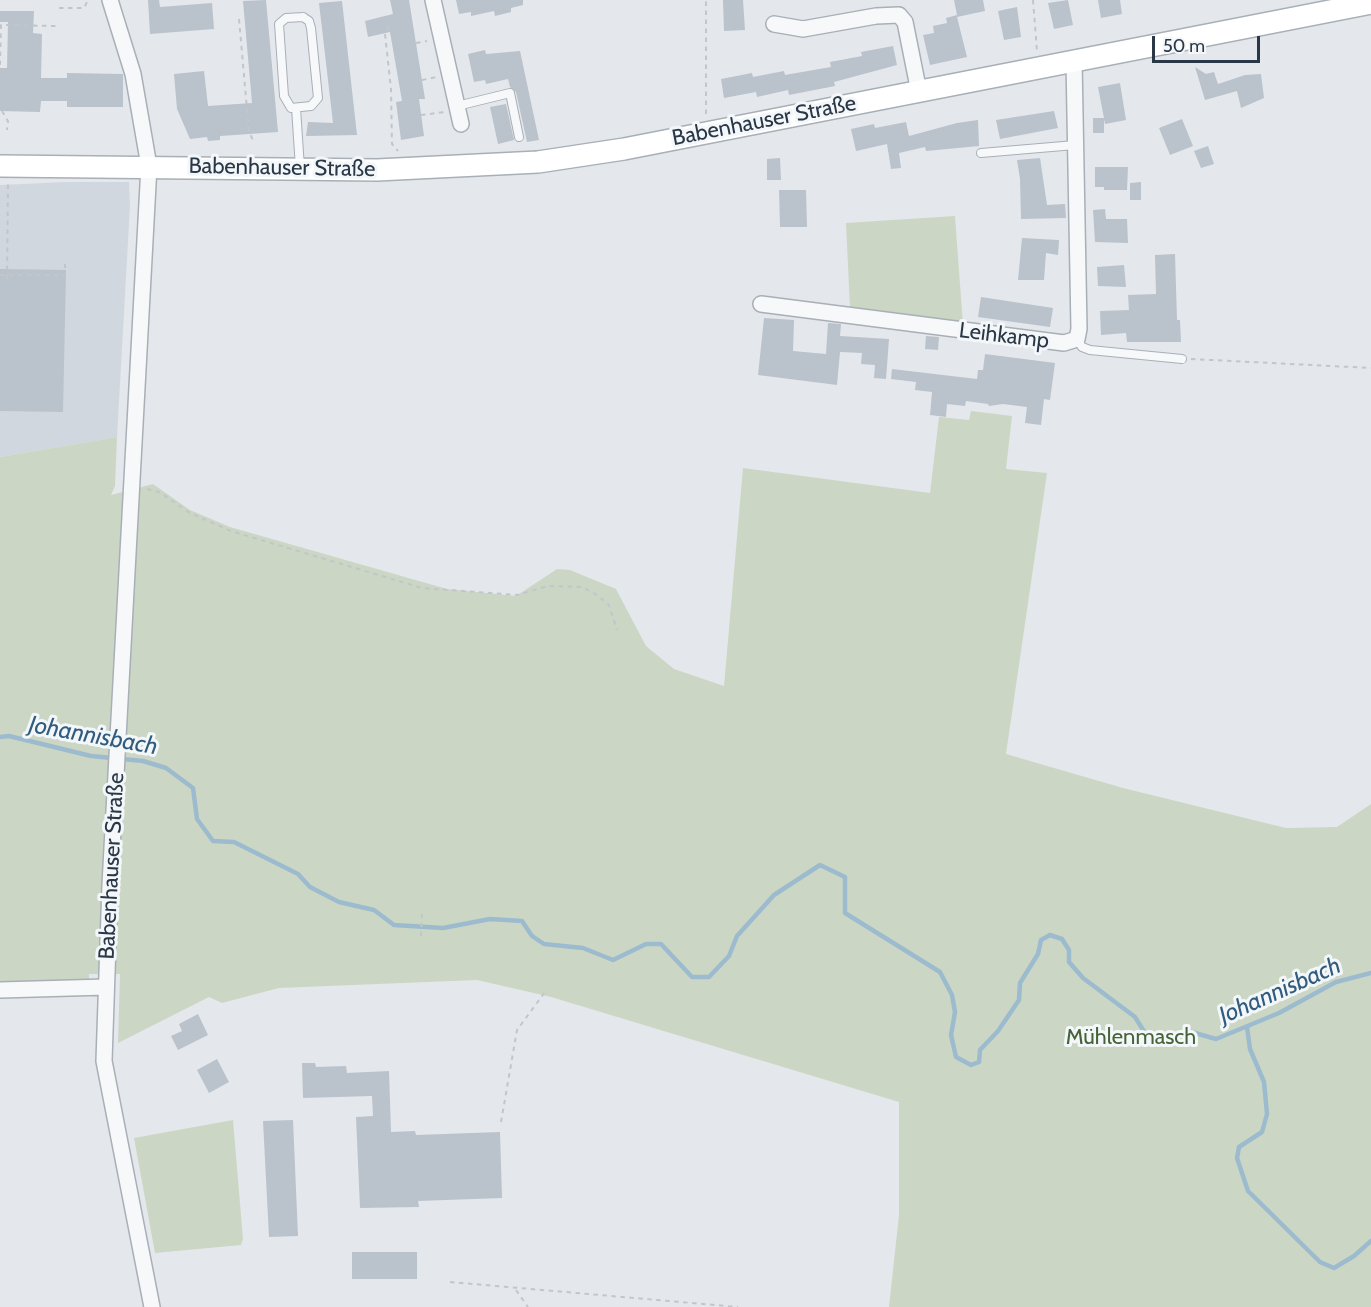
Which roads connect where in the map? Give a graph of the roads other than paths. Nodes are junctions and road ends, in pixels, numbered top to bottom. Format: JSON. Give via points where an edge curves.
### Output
{"nodes":[{"id":1,"x":110,"y":0,"type":"edge"},
{"id":2,"x":433,"y":0,"type":"edge"},
{"id":3,"x":1371,"y":3,"type":"edge"},
{"id":4,"x":774,"y":24,"type":"dead end"},
{"id":5,"x":1074,"y":61,"type":"junction"},
{"id":6,"x":923,"y":90,"type":"junction"},
{"id":7,"x":296,"y":108,"type":"junction"},
{"id":8,"x":458,"y":113,"type":"joint"},
{"id":9,"x":519,"y":137,"type":"dead end"},
{"id":10,"x":1075,"y":145,"type":"junction"},
{"id":11,"x":981,"y":153,"type":"dead end"},
{"id":12,"x":3,"y":166,"type":"edge"},
{"id":13,"x":149,"y":166,"type":"junction"},
{"id":14,"x":300,"y":170,"type":"junction"},
{"id":15,"x":761,"y":304,"type":"dead end"},
{"id":16,"x":1077,"y":339,"type":"junction"},
{"id":17,"x":1182,"y":359,"type":"road end"},
{"id":18,"x":106,"y":987,"type":"junction"},
{"id":19,"x":0,"y":990,"type":"edge"},
{"id":20,"x":152,"y":1307,"type":"edge"}],
"edges":[{"from":1,"to":13,"type":"street","name":"Babenhauser Straße","via":[[133,74]]},
{"from":2,"to":8,"type":"street"},
{"from":3,"to":5,"type":"main road","name":"Babenhauser Straße"},
{"from":4,"to":6,"type":"street","via":[[803,29],[899,15],[905,22],[917,82]]},
{"from":5,"to":6,"type":"main road","name":"Babenhauser Straße"},
{"from":5,"to":10,"type":"street","name":"Leihkamp"},
{"from":6,"to":14,"type":"main road","name":"Babenhauser Straße","via":[[538,162]]},
{"from":7,"to":7,"type":"lane","via":[[311,106],[318,98],[312,28],[303,17],[286,18],[279,24],[285,100]]},
{"from":7,"to":14,"type":"lane"},
{"from":8,"to":9,"type":"lane","via":[[510,93]]},
{"from":10,"to":11,"type":"lane"},
{"from":10,"to":16,"type":"street","name":"Leihkamp"},
{"from":12,"to":13,"type":"main road"},
{"from":13,"to":14,"type":"main road","name":"Babenhauser Straße"},
{"from":13,"to":18,"type":"street","name":"Babenhauser Straße"},
{"from":15,"to":16,"type":"street","name":"Leihkamp","via":[[1064,343]]},
{"from":16,"to":17,"type":"lane","via":[[1090,350]]},
{"from":18,"to":19,"type":"street"},
{"from":18,"to":20,"type":"street","name":"Babenhauser Straße","via":[[105,1071]]}]}
